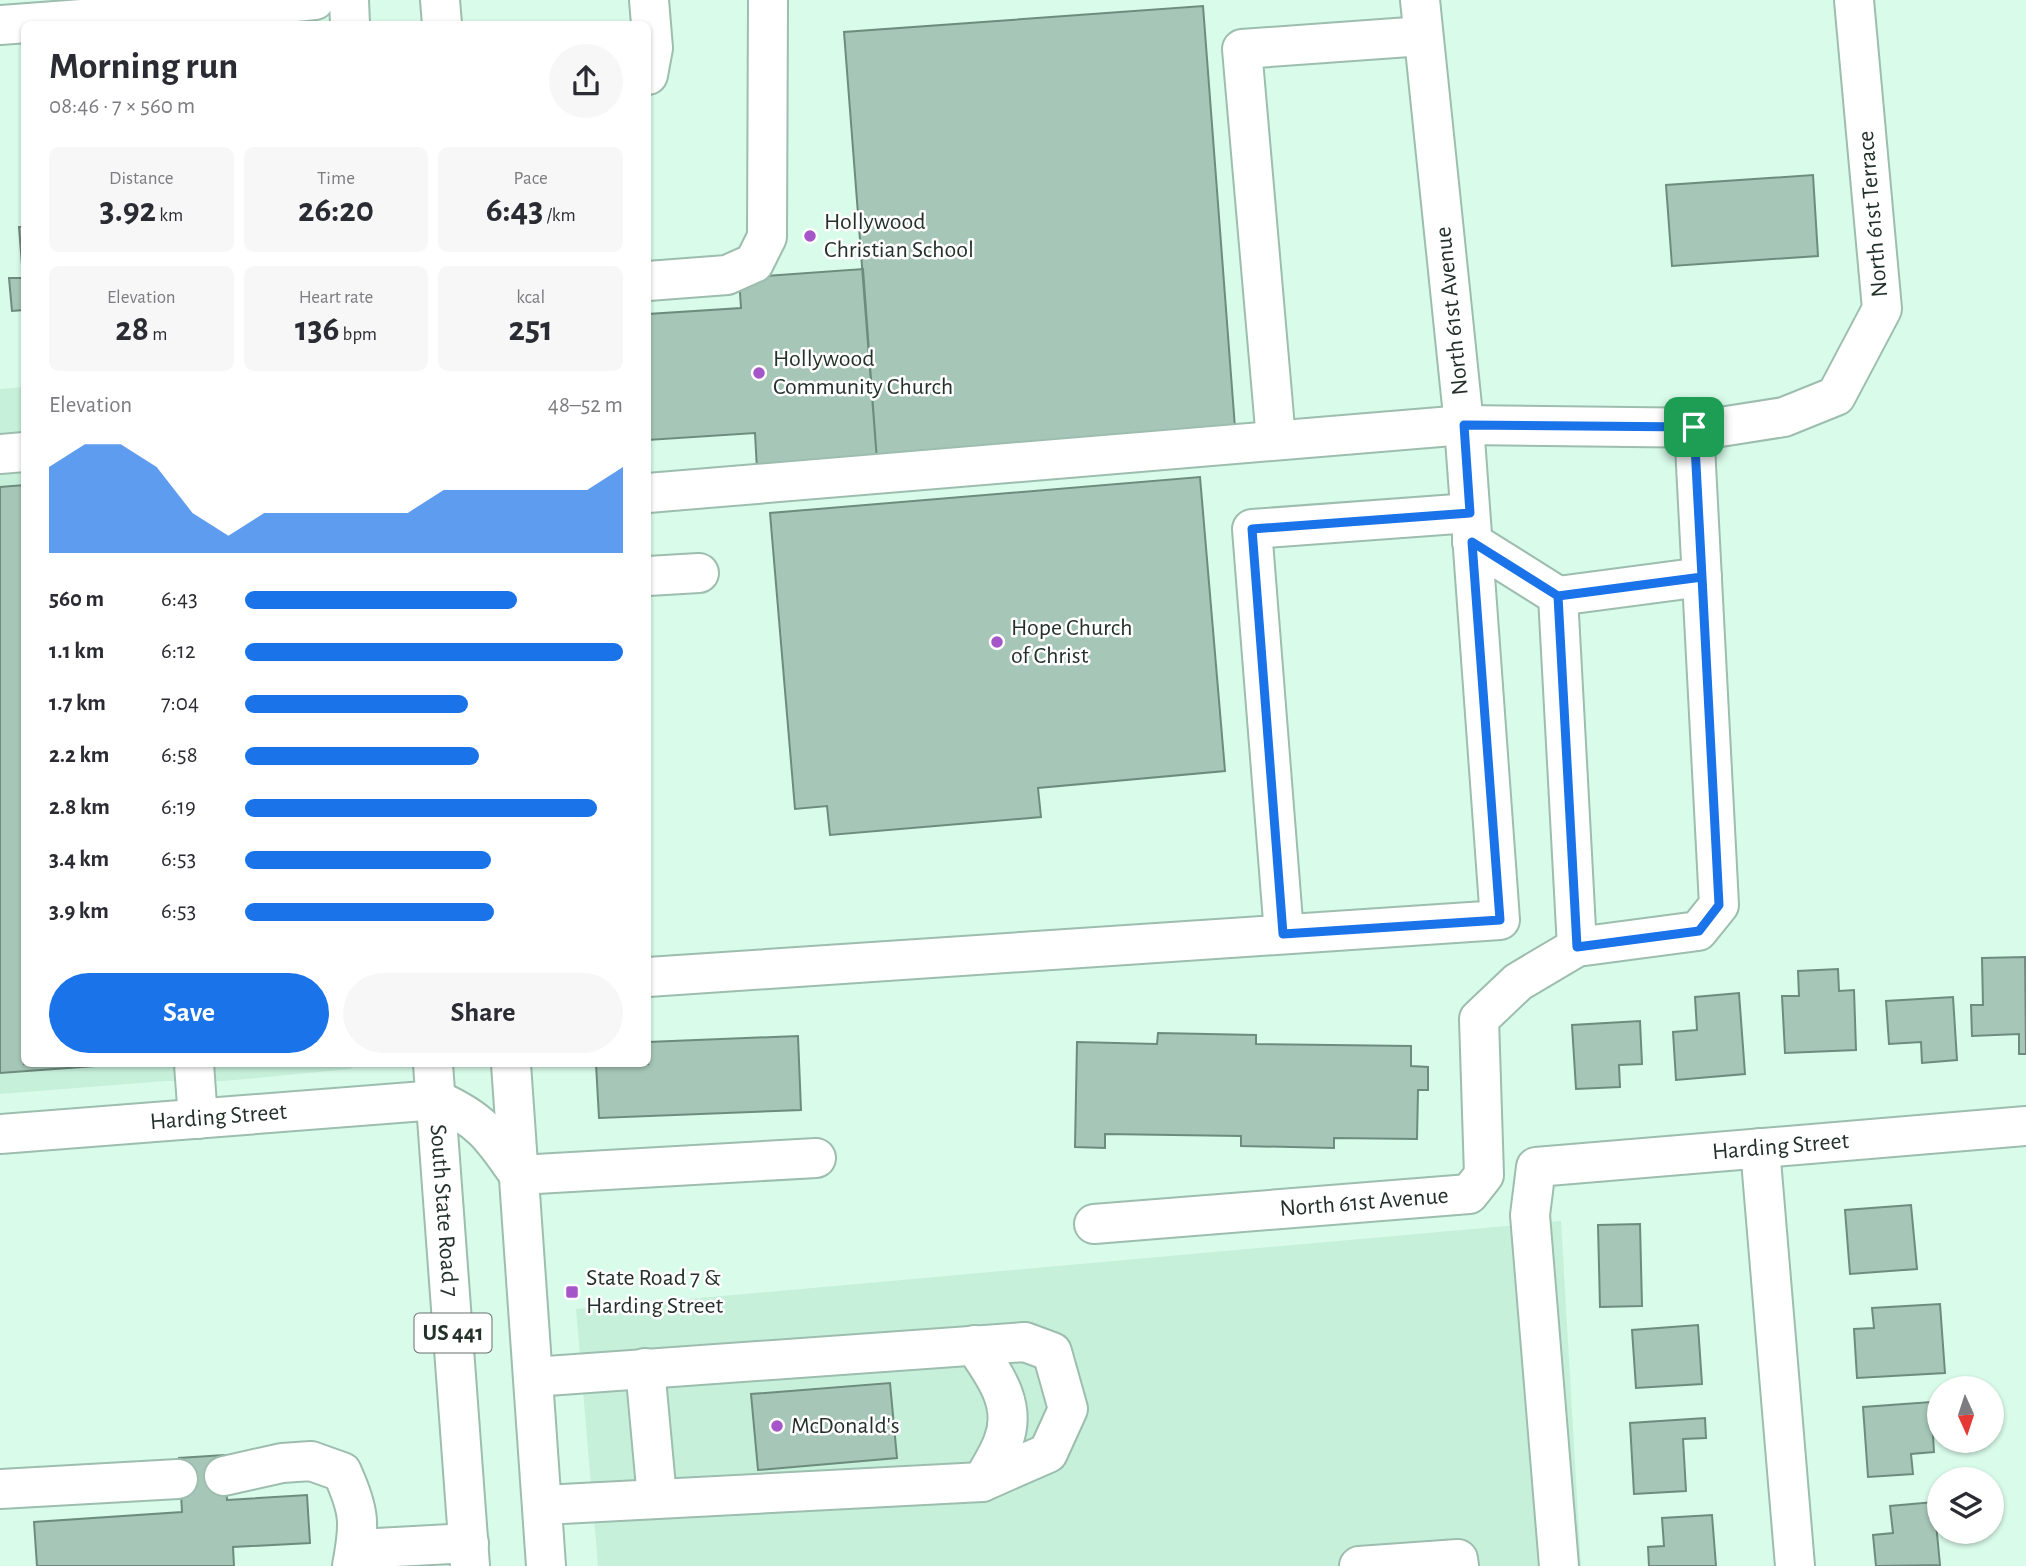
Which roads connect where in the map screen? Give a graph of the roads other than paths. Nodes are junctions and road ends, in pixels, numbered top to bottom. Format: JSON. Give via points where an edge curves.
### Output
{"nodes":[{"id":1,"x":315,"y":0,"type":"edge"},
{"id":2,"x":349,"y":0,"type":"edge"},
{"id":3,"x":440,"y":0,"type":"edge"},
{"id":4,"x":649,"y":0,"type":"edge"},
{"id":5,"x":768,"y":0,"type":"edge"},
{"id":6,"x":1854,"y":0,"type":"edge"},
{"id":7,"x":196,"y":6,"type":"edge"},
{"id":8,"x":103,"y":15,"type":"edge"},
{"id":9,"x":10,"y":17,"type":"edge"},
{"id":10,"x":1421,"y":18,"type":"edge"},
{"id":11,"x":350,"y":21,"type":"edge"},
{"id":12,"x":442,"y":21,"type":"edge"},
{"id":13,"x":651,"y":21,"type":"edge"},
{"id":14,"x":651,"y":24,"type":"edge"},
{"id":15,"x":651,"y":59,"type":"edge"},
{"id":16,"x":651,"y":281,"type":"edge"},
{"id":17,"x":1464,"y":425,"type":"junction"},
{"id":18,"x":1694,"y":427,"type":"junction"},
{"id":19,"x":1276,"y":440,"type":"junction"},
{"id":20,"x":21,"y":452,"type":"edge"},
{"id":21,"x":0,"y":454,"type":"edge"},
{"id":22,"x":651,"y":493,"type":"edge"},
{"id":23,"x":1471,"y":528,"type":"junction"},
{"id":24,"x":699,"y":573,"type":"dead end"},
{"id":25,"x":651,"y":576,"type":"edge"},
{"id":26,"x":1702,"y":577,"type":"junction"},
{"id":27,"x":1558,"y":596,"type":"junction"},
{"id":28,"x":1283,"y":934,"type":"junction"},
{"id":29,"x":1577,"y":947,"type":"junction"},
{"id":30,"x":651,"y":976,"type":"edge"},
{"id":31,"x":194,"y":1067,"type":"edge"},
{"id":32,"x":511,"y":1067,"type":"edge"},
{"id":33,"x":435,"y":1082,"type":"edge"},
{"id":34,"x":198,"y":1119,"type":"junction"},
{"id":35,"x":2026,"y":1126,"type":"edge"},
{"id":36,"x":0,"y":1134,"type":"edge"},
{"id":37,"x":1760,"y":1147,"type":"junction"},
{"id":38,"x":816,"y":1158,"type":"dead end"},
{"id":39,"x":519,"y":1175,"type":"junction"},
{"id":40,"x":1094,"y":1224,"type":"dead end"},
{"id":41,"x":974,"y":1345,"type":"junction"},
{"id":42,"x":645,"y":1368,"type":"junction"},
{"id":43,"x":533,"y":1377,"type":"junction"},
{"id":44,"x":224,"y":1476,"type":"dead end"},
{"id":45,"x":178,"y":1479,"type":"dead end"},
{"id":46,"x":982,"y":1482,"type":"junction"},
{"id":47,"x":0,"y":1489,"type":"edge"},
{"id":48,"x":657,"y":1498,"type":"junction"},
{"id":49,"x":542,"y":1505,"type":"junction"},
{"id":50,"x":469,"y":1554,"type":"edge"},
{"id":51,"x":352,"y":1566,"type":"edge"},
{"id":52,"x":360,"y":1566,"type":"edge"},
{"id":53,"x":546,"y":1566,"type":"edge"},
{"id":54,"x":1359,"y":1566,"type":"edge"},
{"id":55,"x":1459,"y":1566,"type":"edge"},
{"id":56,"x":1559,"y":1566,"type":"edge"},
{"id":57,"x":1795,"y":1566,"type":"edge"}],
"edges":[{"from":1,"to":7,"type":"street"},
{"from":2,"to":11,"type":"street"},
{"from":3,"to":12,"type":"street"},
{"from":4,"to":13,"type":"street"},
{"from":5,"to":16,"type":"street","via":[[766,237],[754,263],[727,275]]},
{"from":6,"to":18,"type":"street","name":"North 61st Terrace","via":[[1882,309],[1836,396],[1784,416]]},
{"from":7,"to":8,"type":"street"},
{"from":8,"to":9,"type":"street"},
{"from":10,"to":17,"type":"street","name":"North 61st Avenue"},
{"from":10,"to":19,"type":"street","via":[[1242,49]]},
{"from":14,"to":15,"type":"street"},
{"from":17,"to":18,"type":"street","name":"North 61st Avenue"},
{"from":17,"to":19,"type":"street"},
{"from":17,"to":23,"type":"street"},
{"from":18,"to":26,"type":"street","name":"North 61st Avenue"},
{"from":19,"to":22,"type":"street"},
{"from":20,"to":21,"type":"street"},
{"from":23,"to":27,"type":"street"},
{"from":23,"to":28,"type":"street","via":[[1500,920]]},
{"from":23,"to":28,"type":"street","via":[[1252,529]]},
{"from":24,"to":25,"type":"street"},
{"from":26,"to":27,"type":"street"},
{"from":26,"to":29,"type":"street","name":"North 61st Avenue","via":[[1719,905],[1699,931]]},
{"from":27,"to":29,"type":"street"},
{"from":28,"to":30,"type":"street"},
{"from":29,"to":40,"type":"street","name":"North 61st Avenue","via":[[1518,982],[1479,1019],[1485,1175],[1469,1194]]},
{"from":31,"to":34,"type":"street"},
{"from":32,"to":39,"type":"street"},
{"from":33,"to":34,"type":"street","name":"Harding Street"},
{"from":33,"to":39,"type":"street","via":[[481,1125]]},
{"from":33,"to":50,"type":"street","name":"South State Road 7","number":"US 441"},
{"from":34,"to":36,"type":"street","name":"Harding Street"},
{"from":35,"to":37,"type":"street","name":"Harding Street"},
{"from":37,"to":56,"type":"street","name":"Harding Street","via":[[1536,1167],[1530,1215]]},
{"from":37,"to":57,"type":"street"},
{"from":38,"to":39,"type":"street"},
{"from":39,"to":43,"type":"street"},
{"from":41,"to":42,"type":"street"},
{"from":41,"to":46,"type":"street","via":[[997,1379],[1009,1421]]},
{"from":41,"to":46,"type":"street","via":[[1025,1342],[1052,1352],[1068,1409],[1048,1453]]},
{"from":42,"to":43,"type":"street"},
{"from":42,"to":48,"type":"street"},
{"from":43,"to":49,"type":"street"},
{"from":44,"to":51,"type":"street","via":[[311,1461],[342,1472],[354,1500],[359,1530]]},
{"from":45,"to":47,"type":"street"},
{"from":46,"to":48,"type":"street"},
{"from":48,"to":49,"type":"street"},
{"from":49,"to":53,"type":"street"},
{"from":50,"to":52,"type":"street","via":[[377,1548]]},
{"from":54,"to":55,"type":"street","via":[[1458,1559]]}]}
